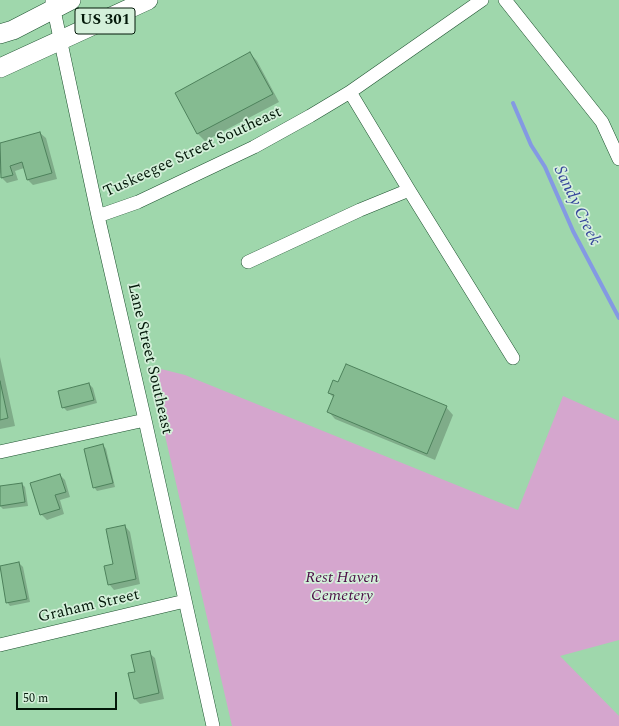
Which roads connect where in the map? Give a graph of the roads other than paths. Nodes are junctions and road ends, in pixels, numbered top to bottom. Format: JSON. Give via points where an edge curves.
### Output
{"nodes":[{"id":1,"x":71,"y":0,"type":"edge"},
{"id":2,"x":148,"y":0,"type":"edge"},
{"id":3,"x":482,"y":0,"type":"edge"},
{"id":4,"x":505,"y":0,"type":"edge"},
{"id":5,"x":53,"y":4,"type":"edge"},
{"id":6,"x":0,"y":34,"type":"edge"},
{"id":7,"x":62,"y":41,"type":"junction"},
{"id":8,"x":0,"y":68,"type":"edge"},
{"id":9,"x":350,"y":92,"type":"junction"},
{"id":10,"x":619,"y":159,"type":"edge"},
{"id":11,"x":409,"y":190,"type":"junction"},
{"id":12,"x":98,"y":216,"type":"junction"},
{"id":13,"x":248,"y":262,"type":"dead end"},
{"id":14,"x":514,"y":358,"type":"dead end"},
{"id":15,"x":146,"y":420,"type":"junction"},
{"id":16,"x":0,"y":452,"type":"edge"},
{"id":17,"x":185,"y":602,"type":"junction"},
{"id":18,"x":0,"y":645,"type":"edge"},
{"id":19,"x":213,"y":726,"type":"edge"}],
"edges":[{"from":1,"to":5,"type":"highway","number":"US 301"},
{"from":2,"to":7,"type":"highway","number":"US 301"},
{"from":3,"to":9,"type":"street","name":"Tuskeegee Street Southeast"},
{"from":4,"to":10,"type":"street","via":[[602,122]]},
{"from":5,"to":6,"type":"highway","number":"US 301","via":[[13,30]]},
{"from":5,"to":7,"type":"street","name":"Lane Street Southeast"},
{"from":7,"to":8,"type":"highway","number":"US 301"},
{"from":7,"to":12,"type":"street","name":"Lane Street Southeast"},
{"from":9,"to":11,"type":"street"},
{"from":9,"to":12,"type":"street","name":"Tuskeegee Street Southeast","via":[[254,147],[138,202]]},
{"from":11,"to":13,"type":"street"},
{"from":11,"to":14,"type":"street"},
{"from":12,"to":15,"type":"street","name":"Lane Street Southeast"},
{"from":15,"to":16,"type":"street"},
{"from":15,"to":17,"type":"street","name":"Lane Street Southeast"},
{"from":17,"to":18,"type":"street","name":"Graham Street"},
{"from":17,"to":19,"type":"street","name":"Lane Street Southeast"}]}
